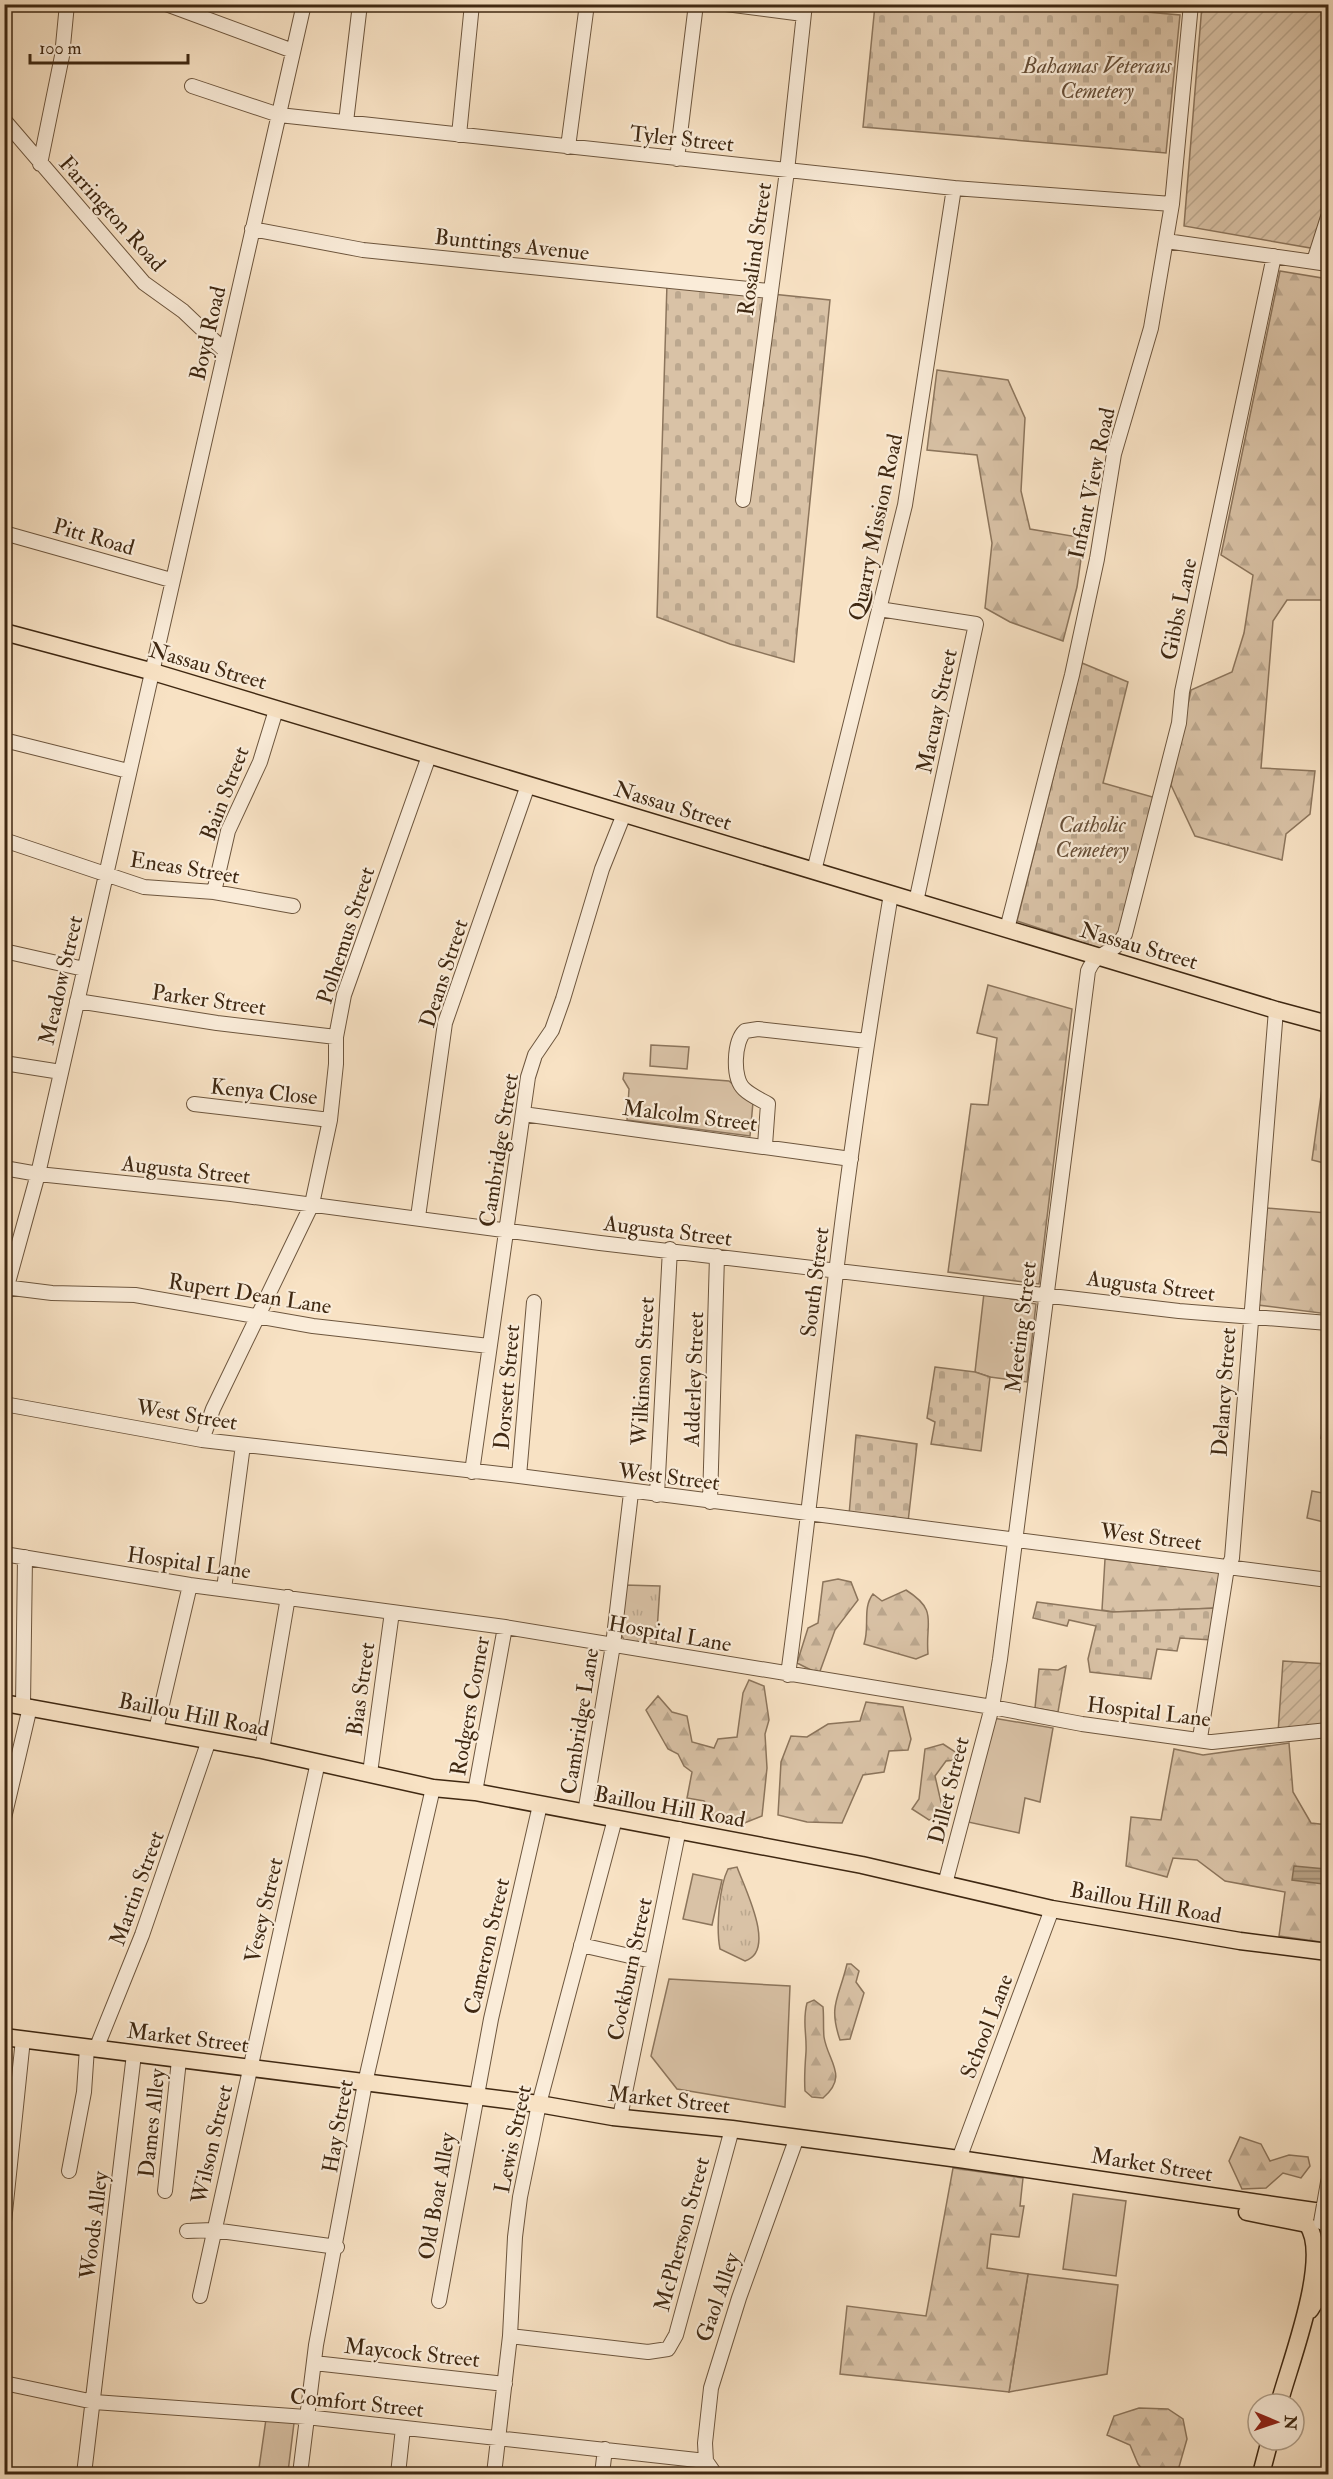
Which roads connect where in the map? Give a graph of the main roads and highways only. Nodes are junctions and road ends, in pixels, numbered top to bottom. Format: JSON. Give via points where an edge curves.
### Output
{"nodes":[{"id":1,"x":4,"y":632,"type":"edge"},
{"id":2,"x":1329,"y":1024,"type":"edge"},
{"id":3,"x":4,"y":1703,"type":"edge"},
{"id":4,"x":1329,"y":1952,"type":"edge"},
{"id":5,"x":4,"y":2037,"type":"edge"},
{"id":6,"x":1153,"y":2188,"type":"junction"},
{"id":7,"x":1325,"y":2214,"type":"edge"},
{"id":8,"x":1329,"y":2271,"type":"edge"},
{"id":9,"x":1307,"y":2313,"type":"junction"},
{"id":10,"x":1282,"y":2392,"type":"edge"},
{"id":11,"x":1267,"y":2452,"type":"edge"},
{"id":12,"x":1261,"y":2475,"type":"edge"}],
"edges":[{"from":1,"to":2,"type":"main road","name":"Nassau Street","via":[[150,671]]},
{"from":3,"to":4,"type":"main road","name":"Baillou Hill Road","via":[[262,1750],[433,1788],[679,1829],[862,1865],[1052,1909]]},
{"from":5,"to":6,"type":"main road","name":"Market Street","via":[[959,2158]]},
{"from":6,"to":7,"type":"main road","name":"Market Street"},
{"from":6,"to":9,"type":"main road","via":[[1169,2201],[1307,2224],[1316,2251]]},
{"from":8,"to":9,"type":"main road","via":[[1316,2303]]},
{"from":9,"to":10,"type":"main road"},
{"from":11,"to":12,"type":"main road"}]}
